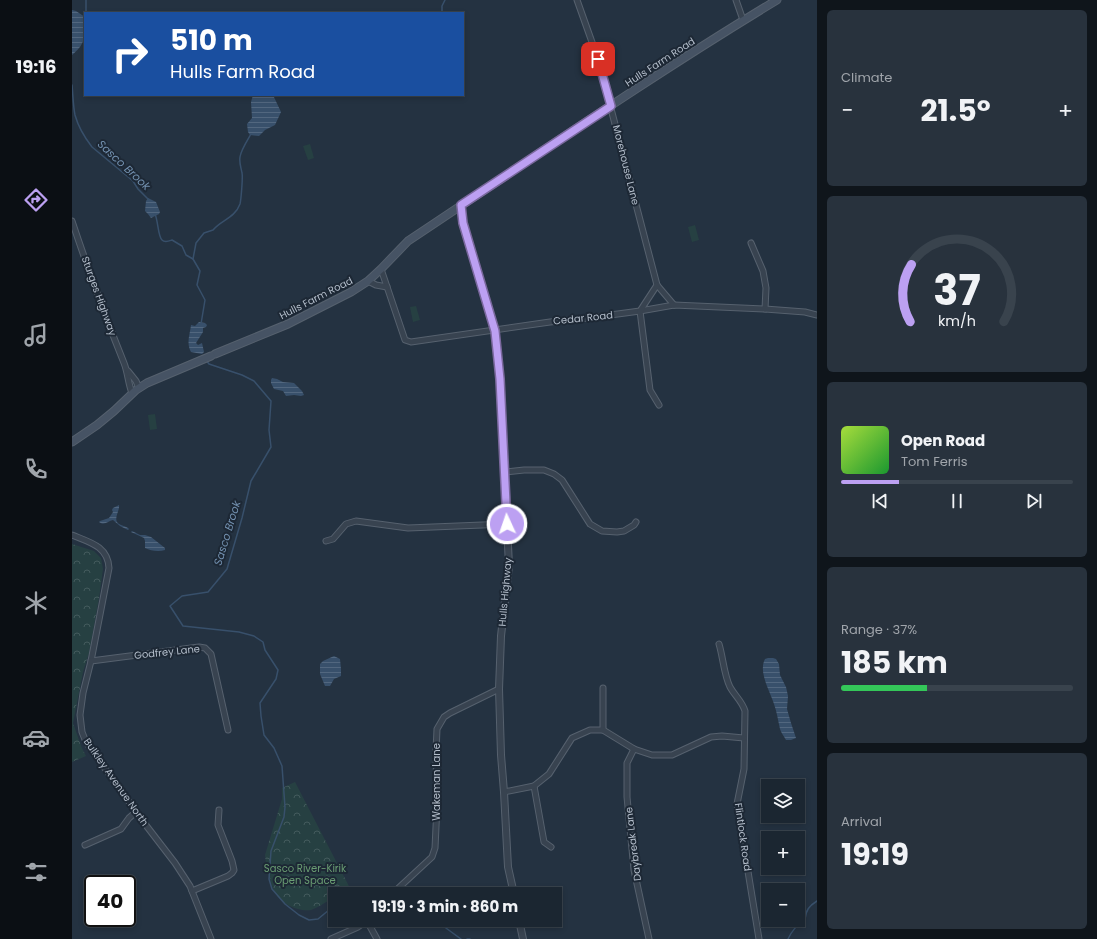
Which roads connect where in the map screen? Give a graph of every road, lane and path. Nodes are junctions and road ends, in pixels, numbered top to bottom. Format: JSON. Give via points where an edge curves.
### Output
{"nodes":[{"id":1,"x":577,"y":0,"type":"edge"},
{"id":2,"x":736,"y":0,"type":"edge"},
{"id":3,"x":777,"y":0,"type":"edge"},
{"id":4,"x":743,"y":20,"type":"junction"},
{"id":5,"x":611,"y":106,"type":"junction"},
{"id":6,"x":461,"y":205,"type":"junction"},
{"id":7,"x":454,"y":210,"type":"junction"},
{"id":8,"x":72,"y":221,"type":"edge"},
{"id":9,"x":463,"y":223,"type":"junction"},
{"id":10,"x":751,"y":243,"type":"dead end"},
{"id":11,"x":381,"y":269,"type":"junction"},
{"id":12,"x":368,"y":281,"type":"junction"},
{"id":13,"x":656,"y":285,"type":"junction"},
{"id":14,"x":387,"y":287,"type":"junction"},
{"id":15,"x":674,"y":305,"type":"junction"},
{"id":16,"x":765,"y":309,"type":"junction"},
{"id":17,"x":640,"y":312,"type":"junction"},
{"id":18,"x":817,"y":315,"type":"edge"},
{"id":19,"x":495,"y":331,"type":"junction"},
{"id":20,"x":127,"y":371,"type":"junction"},
{"id":21,"x":142,"y":386,"type":"junction"},
{"id":22,"x":132,"y":393,"type":"junction"},
{"id":23,"x":659,"y":405,"type":"dead end"},
{"id":24,"x":72,"y":442,"type":"edge"},
{"id":25,"x":505,"y":472,"type":"junction"},
{"id":26,"x":636,"y":522,"type":"dead end"},
{"id":27,"x":507,"y":524,"type":"junction"},
{"id":28,"x":72,"y":536,"type":"edge"},
{"id":29,"x":326,"y":542,"type":"dead end"},
{"id":30,"x":719,"y":644,"type":"dead end"},
{"id":31,"x":91,"y":661,"type":"junction"},
{"id":32,"x":603,"y":688,"type":"dead end"},
{"id":33,"x":499,"y":689,"type":"junction"},
{"id":34,"x":228,"y":730,"type":"dead end"},
{"id":35,"x":603,"y":730,"type":"junction"},
{"id":36,"x":744,"y":738,"type":"junction"},
{"id":37,"x":634,"y":749,"type":"junction"},
{"id":38,"x":534,"y":786,"type":"junction"},
{"id":39,"x":504,"y":792,"type":"junction"},
{"id":40,"x":219,"y":810,"type":"dead end"},
{"id":41,"x":136,"y":812,"type":"junction"},
{"id":42,"x":85,"y":845,"type":"dead end"},
{"id":43,"x":551,"y":847,"type":"dead end"},
{"id":44,"x":400,"y":887,"type":"edge"},
{"id":45,"x":512,"y":887,"type":"edge"},
{"id":46,"x":192,"y":891,"type":"junction"},
{"id":47,"x":356,"y":927,"type":"edge"},
{"id":48,"x":371,"y":927,"type":"edge"},
{"id":49,"x":520,"y":927,"type":"edge"},
{"id":50,"x":212,"y":939,"type":"edge"},
{"id":51,"x":331,"y":939,"type":"edge"},
{"id":52,"x":377,"y":939,"type":"edge"},
{"id":53,"x":523,"y":939,"type":"edge"},
{"id":54,"x":649,"y":939,"type":"edge"},
{"id":55,"x":759,"y":939,"type":"edge"}],
"edges":[{"from":1,"to":5,"type":"street","name":"Morehouse Lane"},
{"from":2,"to":4,"type":"street"},
{"from":3,"to":4,"type":"main road","name":"Hulls Farm Road"},
{"from":4,"to":5,"type":"main road","name":"Hulls Farm Road"},
{"from":5,"to":6,"type":"main road","name":"Hulls Farm Road"},
{"from":5,"to":13,"type":"street","name":"Morehouse Lane"},
{"from":6,"to":7,"type":"main road","name":"Hulls Farm Road"},
{"from":6,"to":9,"type":"street","name":"Hulls Highway"},
{"from":7,"to":9,"type":"street","name":"Hulls Highway"},
{"from":7,"to":11,"type":"main road","name":"Hulls Farm Road","via":[[408,241]]},
{"from":8,"to":20,"type":"street","name":"Sturges Highway"},
{"from":9,"to":19,"type":"street","name":"Hulls Highway"},
{"from":10,"to":16,"type":"street","via":[[763,271],[766,288]]},
{"from":11,"to":12,"type":"main road","name":"Hulls Farm Road"},
{"from":11,"to":14,"type":"street","name":"Cedar Road"},
{"from":12,"to":14,"type":"street"},
{"from":12,"to":21,"type":"main road","name":"Hulls Farm Road","via":[[288,324]]},
{"from":13,"to":15,"type":"street","name":"Morehouse Lane"},
{"from":13,"to":17,"type":"street"},
{"from":14,"to":19,"type":"street","name":"Cedar Road","via":[[405,340],[411,342]]},
{"from":15,"to":16,"type":"street","name":"Cedar Road"},
{"from":15,"to":17,"type":"street","name":"Cedar Road"},
{"from":16,"to":18,"type":"street","name":"Cedar Road"},
{"from":17,"to":19,"type":"street","name":"Cedar Road"},
{"from":17,"to":23,"type":"street","via":[[650,390]]},
{"from":19,"to":25,"type":"street","name":"Hulls Highway"},
{"from":20,"to":21,"type":"street","name":"Sturges Highway"},
{"from":20,"to":22,"type":"street","name":"Sturges Highway"},
{"from":21,"to":22,"type":"main road","name":"Hulls Farm Road"},
{"from":22,"to":24,"type":"main road","name":"Hulls Farm Road","via":[[103,420]]},
{"from":25,"to":26,"type":"street","via":[[544,470],[554,474],[562,480],[590,524],[602,531],[624,531]]},
{"from":25,"to":27,"type":"street","name":"Hulls Highway"},
{"from":27,"to":29,"type":"street","via":[[408,528],[356,521],[346,524]]},
{"from":27,"to":33,"type":"street","name":"Hulls Highway","via":[[509,566]]},
{"from":28,"to":31,"type":"street","name":"Bulkley Avenue North","via":[[100,548],[109,562]]},
{"from":30,"to":36,"type":"street","name":"Flintlock Road","via":[[728,682],[745,711]]},
{"from":31,"to":34,"type":"street","name":"Godfrey Lane","via":[[206,648],[211,654]]},
{"from":31,"to":41,"type":"street","name":"Bulkley Avenue North","via":[[80,715],[82,732],[86,742]]},
{"from":32,"to":35,"type":"street"},
{"from":33,"to":39,"type":"street","name":"Hulls Highway"},
{"from":33,"to":44,"type":"street","name":"Wakeman Lane","via":[[450,713],[444,717],[437,729],[435,848],[432,857]]},
{"from":35,"to":37,"type":"street"},
{"from":35,"to":38,"type":"street","via":[[590,730],[572,738],[549,774]]},
{"from":36,"to":37,"type":"street","via":[[711,737],[672,755],[652,755]]},
{"from":36,"to":55,"type":"street","name":"Flintlock Road","via":[[744,769],[737,804]]},
{"from":37,"to":54,"type":"street","name":"Daybreak Lane","via":[[627,763],[627,798],[634,870]]},
{"from":38,"to":39,"type":"street"},
{"from":38,"to":43,"type":"street","via":[[544,842]]},
{"from":39,"to":45,"type":"street","name":"Hulls Highway","via":[[508,867]]},
{"from":40,"to":46,"type":"street","via":[[218,825],[234,870],[228,876]]},
{"from":41,"to":42,"type":"street","via":[[121,829]]},
{"from":41,"to":46,"type":"street","name":"Bulkley Avenue North","via":[[175,863]]},
{"from":46,"to":50,"type":"street","name":"Bulkley Avenue North"},
{"from":47,"to":51,"type":"street"},
{"from":48,"to":52,"type":"street"},
{"from":49,"to":53,"type":"street"}]}
